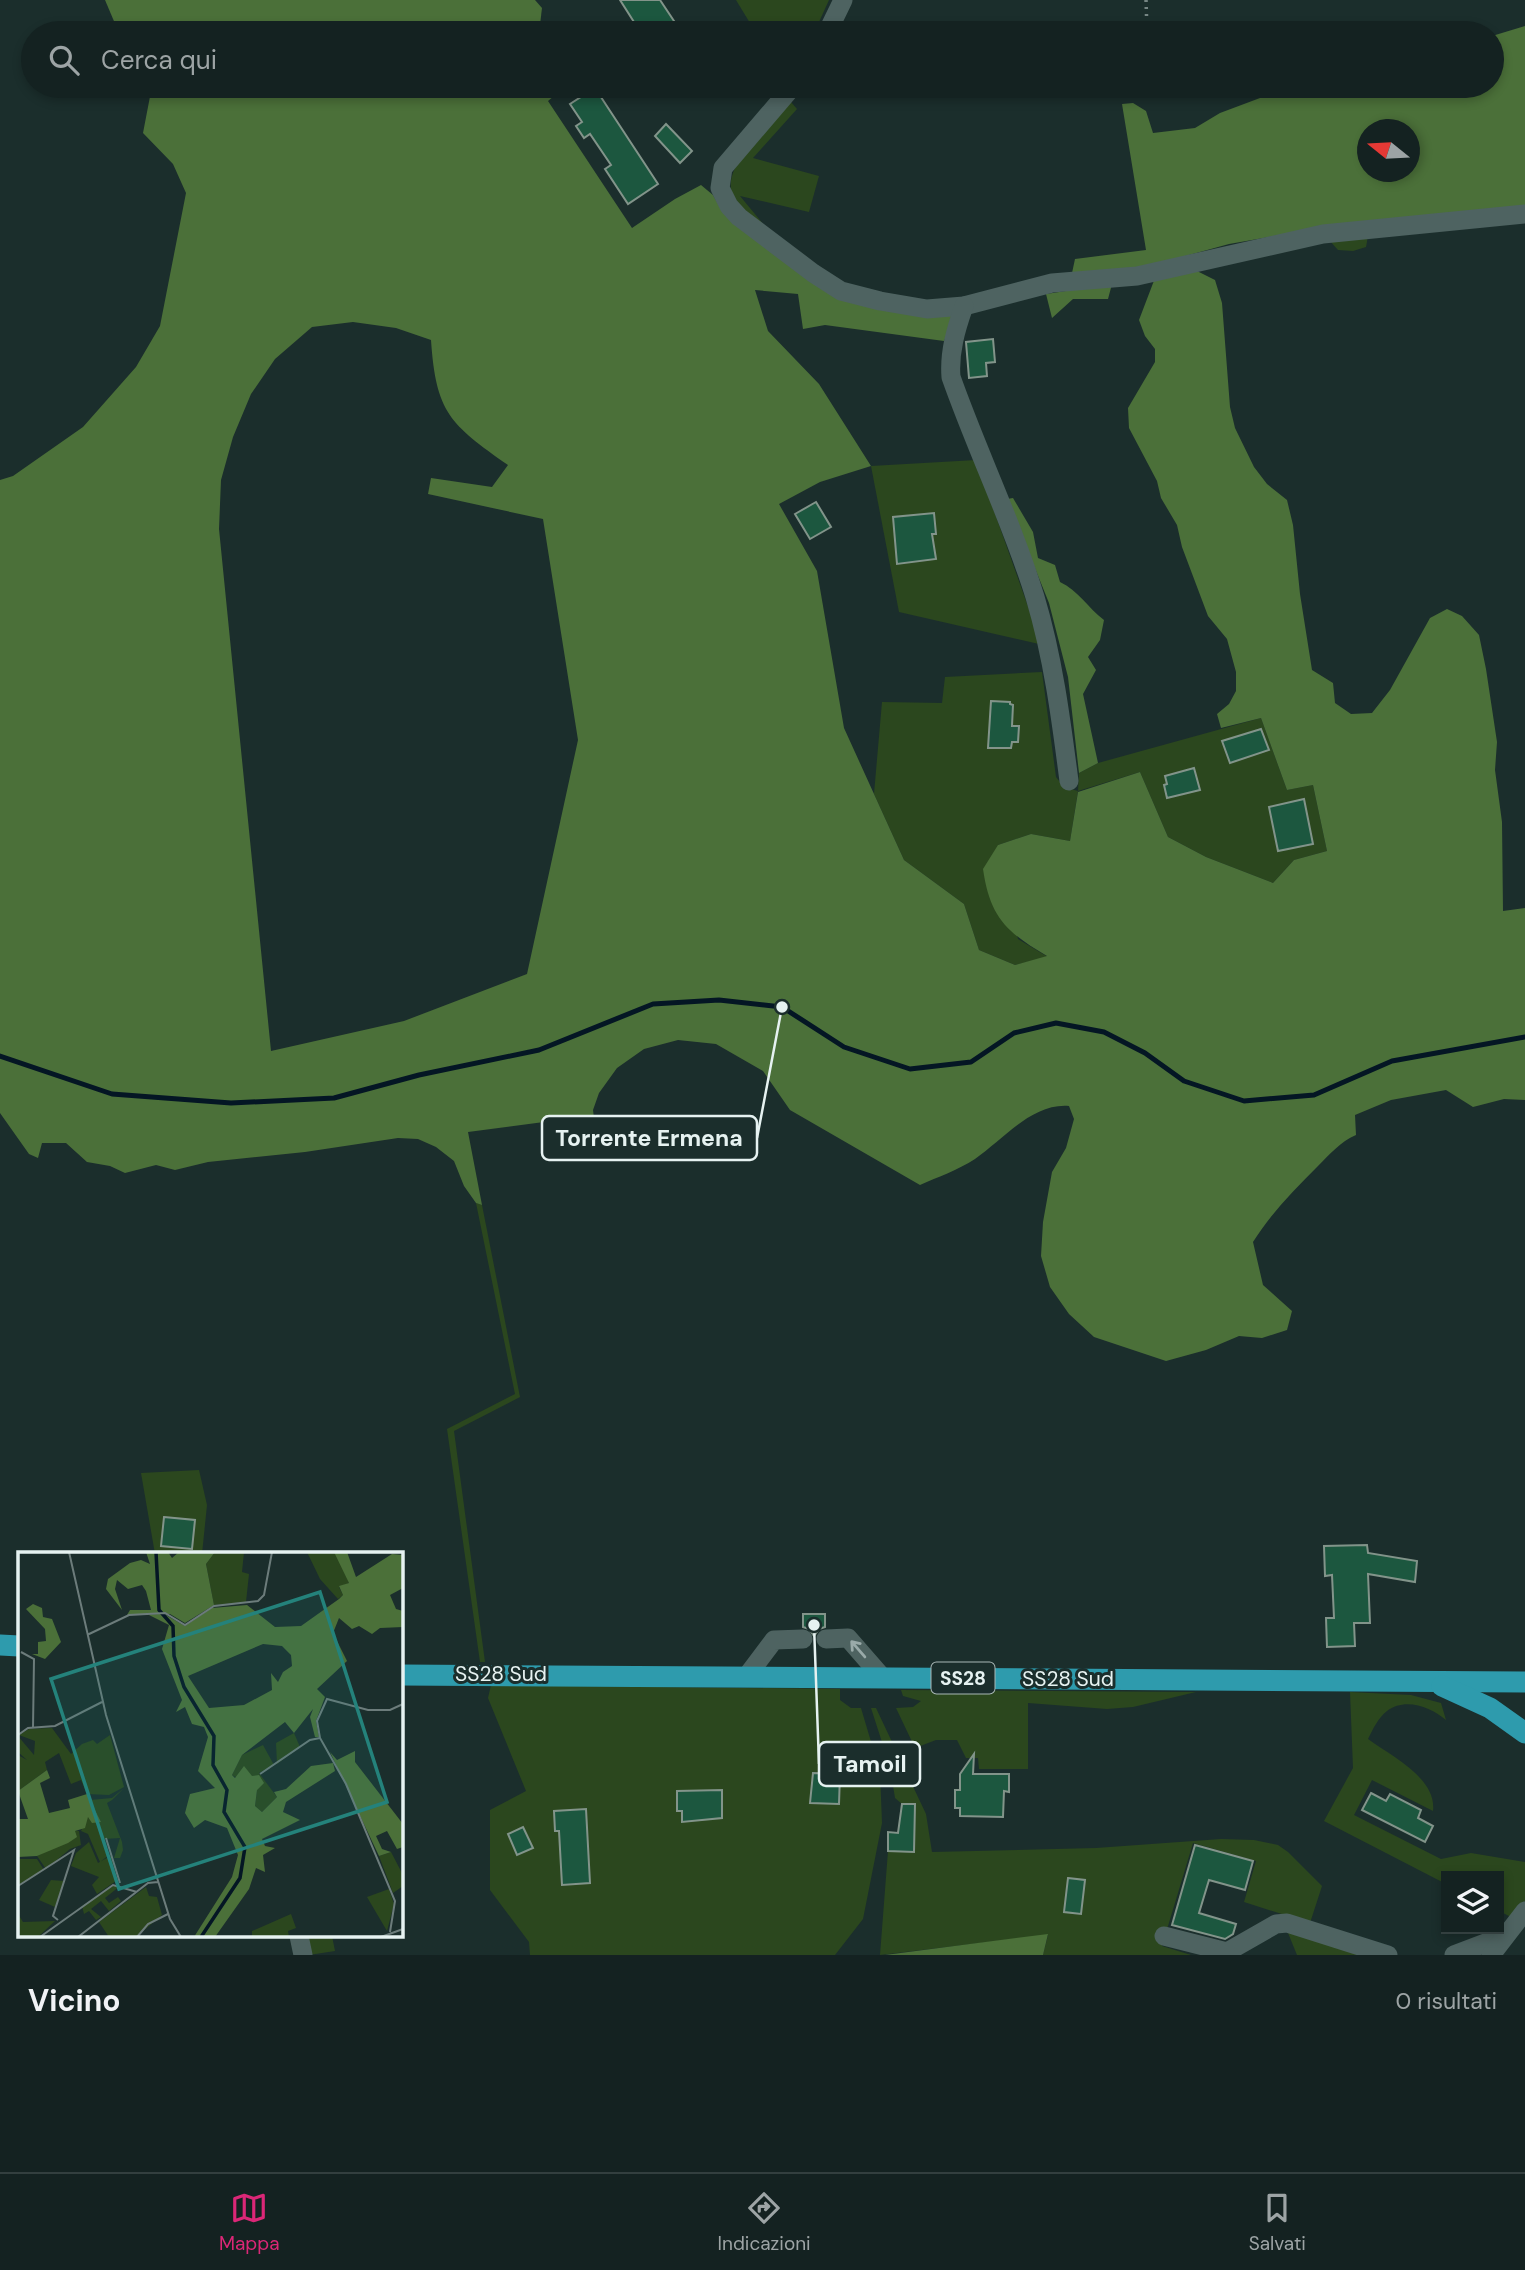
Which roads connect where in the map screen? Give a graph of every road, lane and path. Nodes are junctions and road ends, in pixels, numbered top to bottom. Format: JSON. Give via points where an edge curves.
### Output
{"nodes":[{"id":1,"x":844,"y":0,"type":"edge"},
{"id":2,"x":1146,"y":0,"type":"edge"},
{"id":3,"x":833,"y":21,"type":"edge"},
{"id":4,"x":1147,"y":21,"type":"edge"},
{"id":5,"x":783,"y":98,"type":"edge"},
{"id":6,"x":1525,"y":214,"type":"edge"},
{"id":7,"x":964,"y":306,"type":"junction"},
{"id":8,"x":1069,"y":781,"type":"dead end"},
{"id":9,"x":803,"y":1639,"type":"dead end"},
{"id":10,"x":826,"y":1639,"type":"dead end"},
{"id":11,"x":0,"y":1644,"type":"edge"},
{"id":12,"x":18,"y":1646,"type":"edge"},
{"id":13,"x":402,"y":1675,"type":"edge"},
{"id":14,"x":747,"y":1676,"type":"junction"},
{"id":15,"x":882,"y":1677,"type":"junction"},
{"id":16,"x":1431,"y":1682,"type":"junction"},
{"id":17,"x":1523,"y":1684,"type":"edge"},
{"id":18,"x":1519,"y":1728,"type":"edge"},
{"id":19,"x":1525,"y":1912,"type":"edge"},
{"id":20,"x":1505,"y":1935,"type":"junction"},
{"id":21,"x":1164,"y":1936,"type":"dead end"},
{"id":22,"x":1388,"y":1955,"type":"edge"},
{"id":23,"x":1454,"y":1955,"type":"edge"},
{"id":24,"x":1491,"y":1955,"type":"edge"}],
"edges":[{"from":1,"to":3,"type":"street"},
{"from":2,"to":4,"type":"path"},
{"from":5,"to":7,"type":"street","via":[[723,168],[720,188],[739,217],[841,291],[926,309]]},
{"from":6,"to":7,"type":"street","via":[[1323,234],[1137,275],[1052,283]]},
{"from":7,"to":8,"type":"street","via":[[954,336],[951,377],[1035,595],[1050,652]]},
{"from":9,"to":14,"type":"street","via":[[774,1640]]},
{"from":15,"to":10,"type":"street","one_way":true,"via":[[848,1638]]},
{"from":11,"to":12,"type":"main road"},
{"from":13,"to":14,"type":"main road","name":"SS28 Sud","number":"SS28"},
{"from":14,"to":15,"type":"main road","name":"SS28 Sud","number":"SS28"},
{"from":15,"to":16,"type":"main road","name":"SS28 Sud","number":"SS28"},
{"from":16,"to":17,"type":"main road","name":"SS28 Sud","number":"SS28"},
{"from":16,"to":18,"type":"main road","via":[[1463,1693]]},
{"from":17,"to":18,"type":"main road","via":[[1511,1694],[1508,1706]]},
{"from":19,"to":20,"type":"street"},
{"from":20,"to":23,"type":"street"},
{"from":20,"to":24,"type":"street"},
{"from":21,"to":22,"type":"street","via":[[1227,1952],[1276,1924],[1287,1923]]}]}
